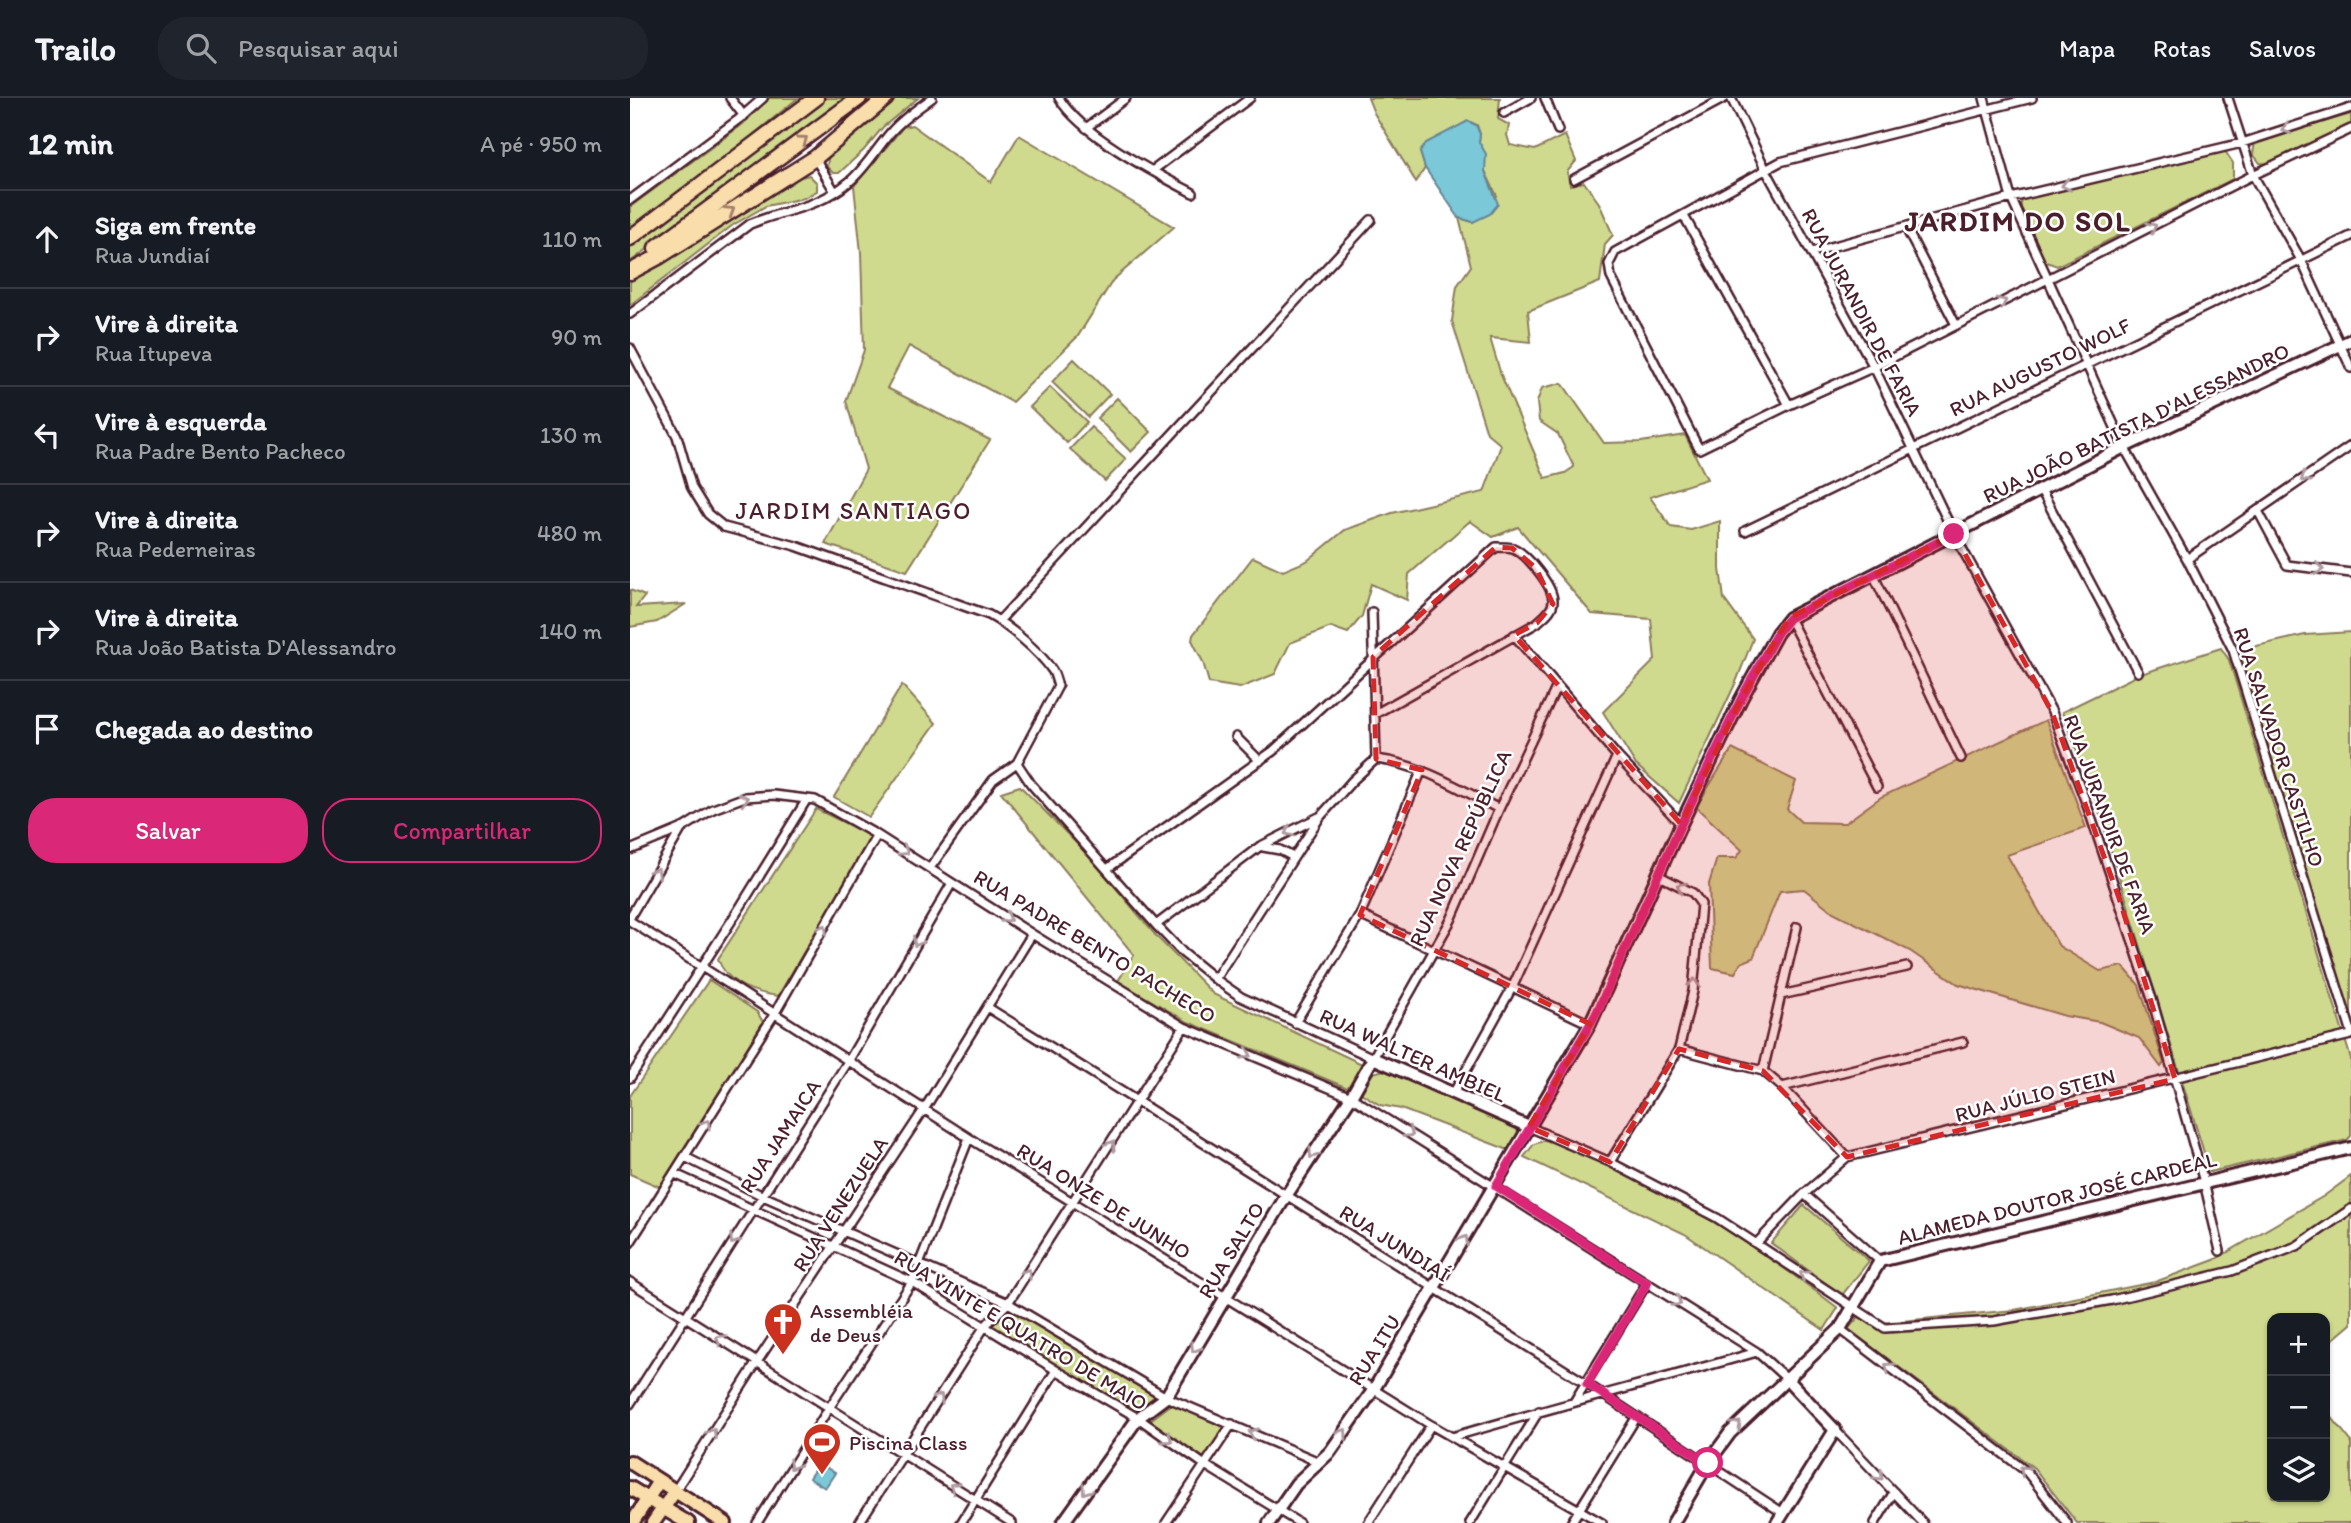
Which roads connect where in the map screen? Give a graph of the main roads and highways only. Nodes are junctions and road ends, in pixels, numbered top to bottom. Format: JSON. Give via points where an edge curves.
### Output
{"nodes":[{"id":1,"x":859,"y":98,"type":"edge"},
{"id":2,"x":886,"y":98,"type":"edge"},
{"id":3,"x":814,"y":99,"type":"edge"},
{"id":4,"x":630,"y":238,"type":"edge"},
{"id":5,"x":630,"y":270,"type":"edge"},
{"id":6,"x":630,"y":1462,"type":"edge"},
{"id":7,"x":659,"y":1481,"type":"junction"},
{"id":8,"x":630,"y":1488,"type":"edge"},
{"id":9,"x":675,"y":1491,"type":"junction"},
{"id":10,"x":648,"y":1499,"type":"junction"},
{"id":11,"x":663,"y":1507,"type":"junction"},
{"id":12,"x":632,"y":1523,"type":"edge"},
{"id":13,"x":653,"y":1523,"type":"edge"},
{"id":14,"x":688,"y":1523,"type":"edge"},
{"id":15,"x":725,"y":1523,"type":"edge"}],
"edges":[{"from":5,"to":1,"type":"highway","one_way":true},
{"from":5,"to":2,"type":"highway","one_way":true,"via":[[660,256],[815,158]]},
{"from":3,"to":4,"type":"highway"},
{"from":6,"to":7,"type":"main road"},
{"from":7,"to":9,"type":"main road"},
{"from":7,"to":10,"type":"main road"},
{"from":8,"to":10,"type":"main road"},
{"from":9,"to":11,"type":"main road"},
{"from":9,"to":15,"type":"main road"},
{"from":10,"to":11,"type":"main road"},
{"from":10,"to":12,"type":"main road"},
{"from":11,"to":13,"type":"main road"},
{"from":11,"to":14,"type":"main road"}]}
